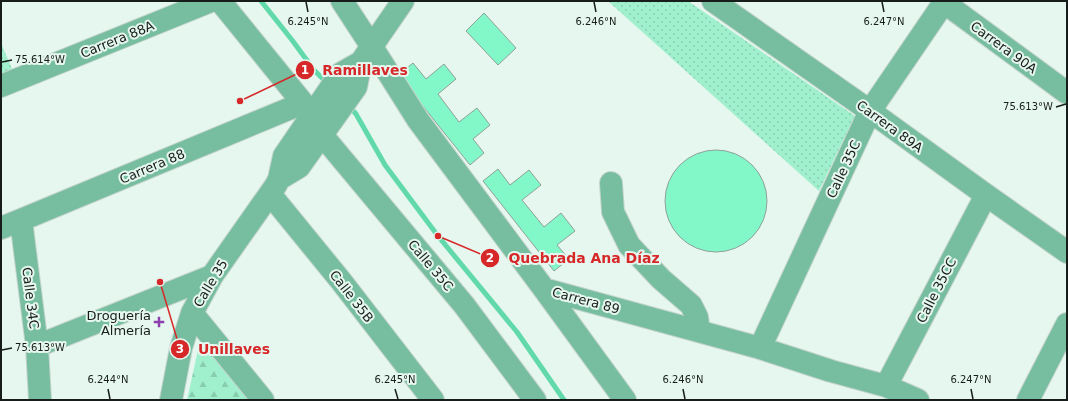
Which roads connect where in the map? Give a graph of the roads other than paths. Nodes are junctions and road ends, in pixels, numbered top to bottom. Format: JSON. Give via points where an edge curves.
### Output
{"nodes":[{"id":1,"x":211,"y":1,"type":"edge"},
{"id":2,"x":220,"y":1,"type":"edge"},
{"id":3,"x":342,"y":1,"type":"edge"},
{"id":4,"x":403,"y":1,"type":"edge"},
{"id":5,"x":713,"y":1,"type":"edge"},
{"id":6,"x":944,"y":2,"type":"edge"},
{"id":7,"x":367,"y":54,"type":"junction"},
{"id":8,"x":1,"y":86,"type":"edge"},
{"id":9,"x":1067,"y":93,"type":"edge"},
{"id":10,"x":314,"y":105,"type":"junction"},
{"id":11,"x":870,"y":111,"type":"junction"},
{"id":12,"x":322,"y":135,"type":"junction"},
{"id":13,"x":612,"y":183,"type":"dead end"},
{"id":14,"x":274,"y":186,"type":"junction"},
{"id":15,"x":986,"y":195,"type":"junction"},
{"id":16,"x":21,"y":220,"type":"junction"},
{"id":17,"x":1,"y":228,"type":"edge"},
{"id":18,"x":1067,"y":252,"type":"edge"},
{"id":19,"x":212,"y":276,"type":"junction"},
{"id":20,"x":544,"y":289,"type":"junction"},
{"id":21,"x":192,"y":313,"type":"junction"},
{"id":22,"x":1067,"y":324,"type":"edge"},
{"id":23,"x":699,"y":331,"type":"junction"},
{"id":24,"x":37,"y":346,"type":"junction"},
{"id":25,"x":760,"y":348,"type":"junction"},
{"id":26,"x":886,"y":386,"type":"junction"},
{"id":27,"x":40,"y":400,"type":"edge"},
{"id":28,"x":171,"y":400,"type":"edge"},
{"id":29,"x":263,"y":400,"type":"edge"},
{"id":30,"x":433,"y":400,"type":"edge"},
{"id":31,"x":535,"y":400,"type":"edge"},
{"id":32,"x":625,"y":400,"type":"edge"},
{"id":33,"x":918,"y":400,"type":"edge"},
{"id":34,"x":1028,"y":400,"type":"edge"}],
"edges":[{"from":1,"to":8,"type":"street","name":"Carrera 88A"},
{"from":2,"to":10,"type":"street"},
{"from":3,"to":7,"type":"street","name":"Carrera 89"},
{"from":4,"to":7,"type":"street","name":"Calle 35"},
{"from":5,"to":11,"type":"street","name":"Carrera 89A"},
{"from":6,"to":9,"type":"street","name":"Carrera 90A"},
{"from":6,"to":11,"type":"street","name":"Calle 35C"},
{"from":7,"to":10,"type":"street","name":"Calle 35","via":[[340,74]]},
{"from":7,"to":10,"type":"street","name":"Calle 35","via":[[356,87]]},
{"from":7,"to":20,"type":"street","name":"Carrera 89"},
{"from":10,"to":12,"type":"street","name":"Calle 35"},
{"from":10,"to":14,"type":"street","name":"Calle 35","via":[[284,156]]},
{"from":10,"to":16,"type":"street","name":"Carrera 88"},
{"from":11,"to":15,"type":"street","name":"Carrera 89A"},
{"from":11,"to":25,"type":"street","name":"Calle 35C"},
{"from":12,"to":14,"type":"street","name":"Calle 35","via":[[299,167]]},
{"from":12,"to":31,"type":"street","name":"Calle 35C","via":[[464,305]]},
{"from":13,"to":23,"type":"street","via":[[613,212],[629,245],[661,279],[691,305],[697,317]]},
{"from":14,"to":19,"type":"street","name":"Calle 35"},
{"from":14,"to":30,"type":"street","name":"Calle 35B","via":[[341,281]]},
{"from":15,"to":18,"type":"street","name":"Carrera 89A"},
{"from":15,"to":26,"type":"street","name":"Calle 35CC"},
{"from":16,"to":17,"type":"street","name":"Carrera 88"},
{"from":16,"to":24,"type":"street","name":"Calle 34C"},
{"from":19,"to":21,"type":"street","name":"Calle 35"},
{"from":19,"to":24,"type":"street"},
{"from":20,"to":23,"type":"street","name":"Carrera 89"},
{"from":20,"to":32,"type":"street"},
{"from":21,"to":28,"type":"street","name":"Calle 35","via":[[181,348]]},
{"from":21,"to":29,"type":"street"},
{"from":22,"to":34,"type":"street"},
{"from":23,"to":25,"type":"street","name":"Carrera 89"},
{"from":24,"to":27,"type":"street","name":"Calle 34C"},
{"from":25,"to":26,"type":"street","name":"Carrera 89"},
{"from":26,"to":33,"type":"street","name":"Carrera 89"}]}
